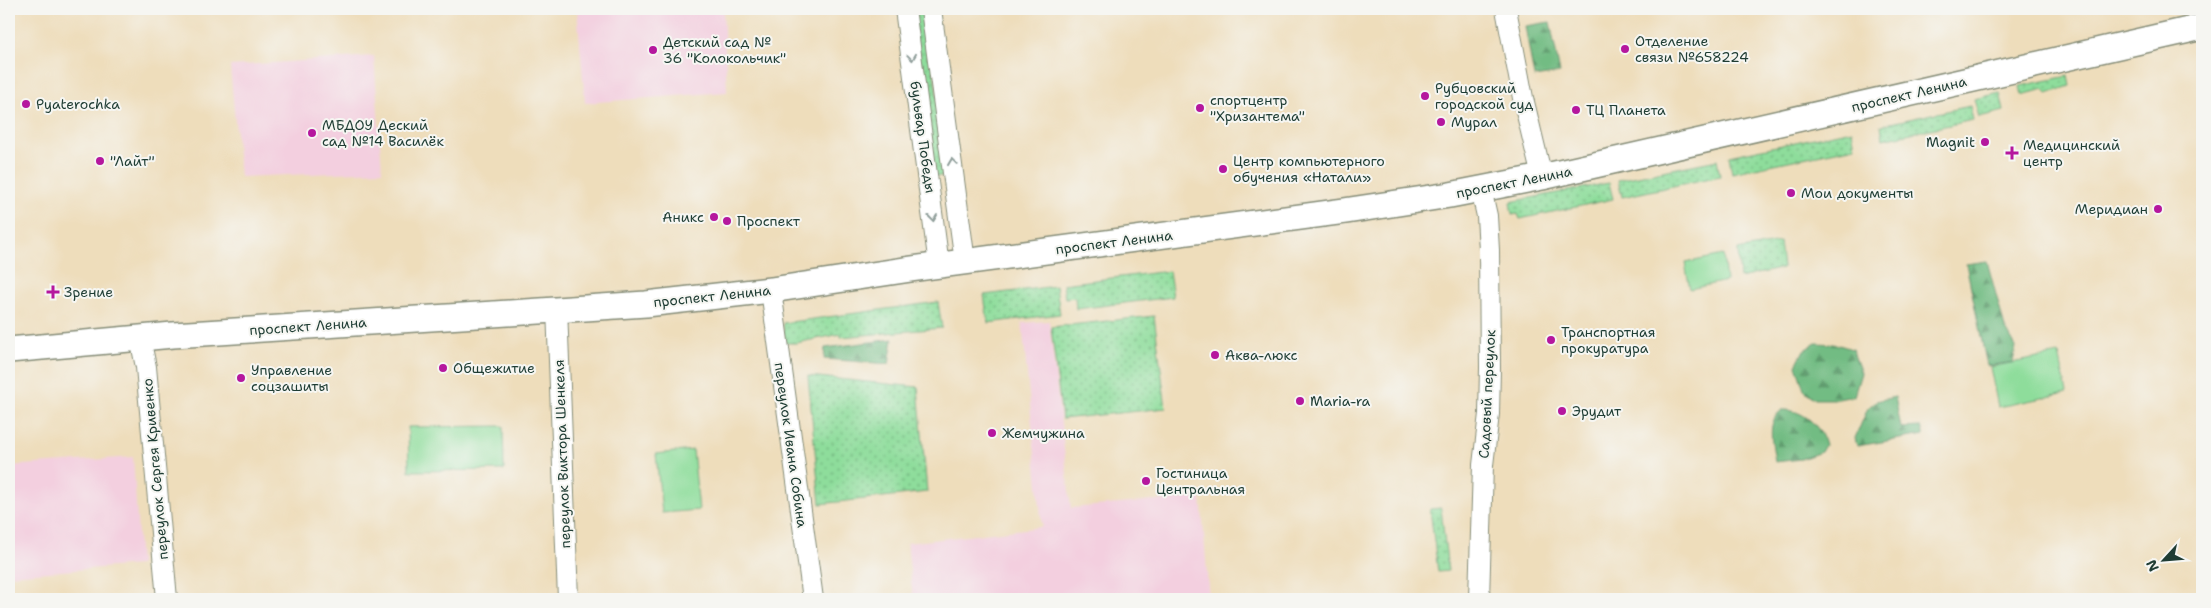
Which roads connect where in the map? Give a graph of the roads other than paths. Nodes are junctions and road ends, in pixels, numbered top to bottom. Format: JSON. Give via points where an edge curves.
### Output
{"nodes":[{"id":1,"x":905,"y":9,"type":"edge"},
{"id":2,"x":931,"y":9,"type":"edge"},
{"id":3,"x":1506,"y":9,"type":"edge"},
{"id":4,"x":2202,"y":27,"type":"edge"},
{"id":5,"x":1542,"y":177,"type":"junction"},
{"id":6,"x":1481,"y":189,"type":"junction"},
{"id":7,"x":965,"y":262,"type":"junction"},
{"id":8,"x":939,"y":265,"type":"junction"},
{"id":9,"x":771,"y":290,"type":"junction"},
{"id":10,"x":557,"y":308,"type":"junction"},
{"id":11,"x":140,"y":338,"type":"junction"},
{"id":12,"x":9,"y":350,"type":"edge"},
{"id":13,"x":167,"y":599,"type":"edge"},
{"id":14,"x":568,"y":599,"type":"edge"},
{"id":15,"x":813,"y":599,"type":"edge"},
{"id":16,"x":1479,"y":599,"type":"edge"}],
"edges":[{"from":1,"to":8,"type":"street","name":"бульвар Победы","one_way":true},
{"from":7,"to":2,"type":"street","name":"бульвар Победы","one_way":true},
{"from":3,"to":5,"type":"street"},
{"from":4,"to":5,"type":"main road","name":"проспект Ленина"},
{"from":5,"to":6,"type":"main road","name":"проспект Ленина"},
{"from":6,"to":7,"type":"main road","name":"проспект Ленина","via":[[1345,211]]},
{"from":6,"to":16,"type":"street","name":"Садовый переулок","via":[[1489,250],[1490,348]]},
{"from":7,"to":8,"type":"main road","name":"проспект Ленина"},
{"from":8,"to":9,"type":"main road","name":"проспект Ленина"},
{"from":9,"to":10,"type":"main road","name":"проспект Ленина","via":[[646,304]]},
{"from":9,"to":15,"type":"street","name":"переулок Ивана Собина"},
{"from":10,"to":11,"type":"main road","name":"проспект Ленина"},
{"from":10,"to":14,"type":"street","name":"переулок Виктора Шенкеля"},
{"from":11,"to":12,"type":"main road","name":"проспект Ленина"},
{"from":11,"to":13,"type":"street","name":"переулок Сергея Кривенко","via":[[146,367]]}]}
